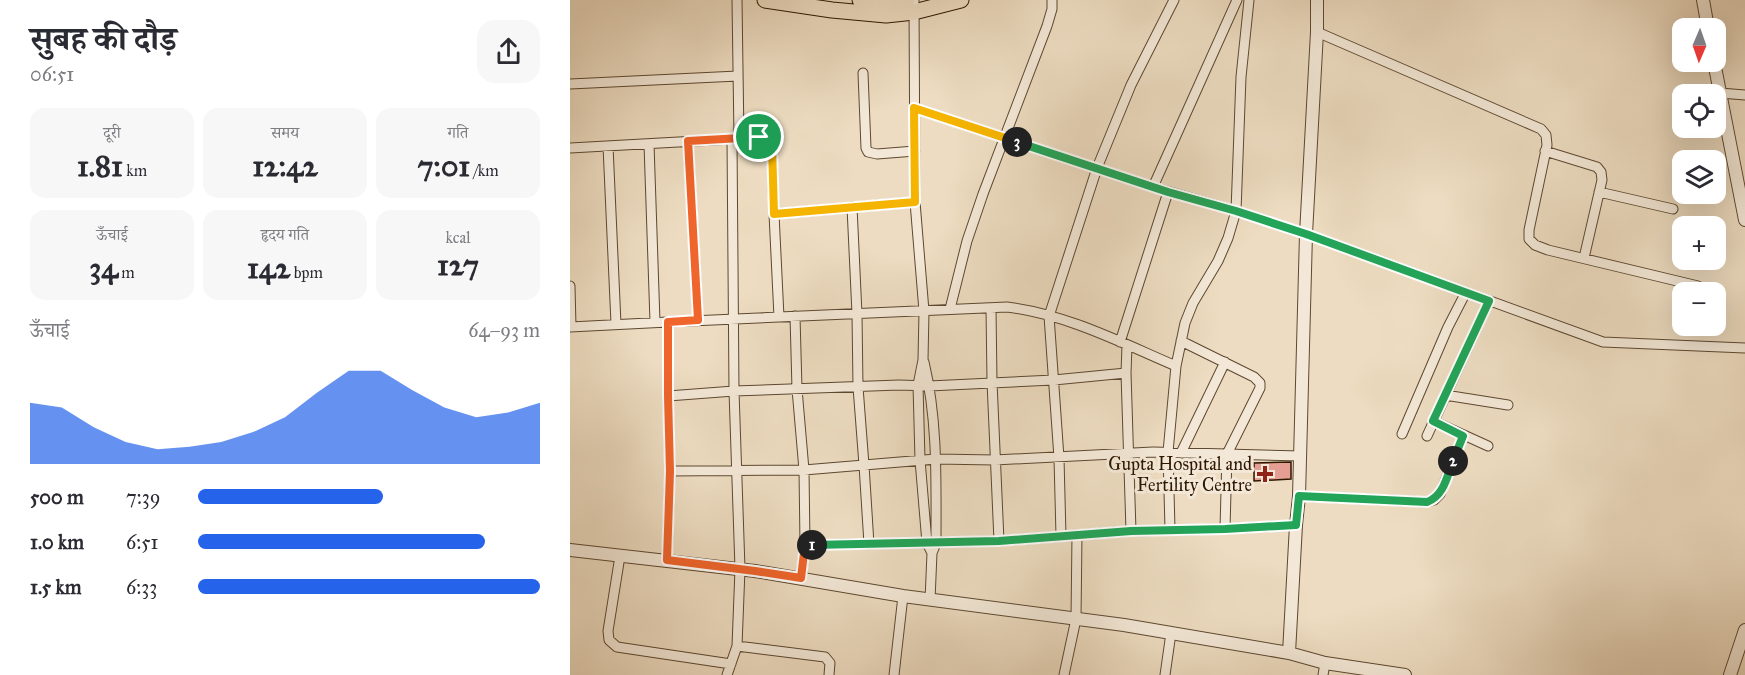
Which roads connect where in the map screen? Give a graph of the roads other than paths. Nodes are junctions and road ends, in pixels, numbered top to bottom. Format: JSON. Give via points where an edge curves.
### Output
{"nodes":[{"id":1,"x":737,"y":0,"type":"edge"},
{"id":2,"x":765,"y":0,"type":"edge"},
{"id":3,"x":862,"y":0,"type":"edge"},
{"id":4,"x":961,"y":0,"type":"edge"},
{"id":5,"x":1052,"y":0,"type":"edge"},
{"id":6,"x":1237,"y":0,"type":"edge"},
{"id":7,"x":1249,"y":0,"type":"edge"},
{"id":8,"x":1317,"y":0,"type":"edge"},
{"id":9,"x":1703,"y":0,"type":"edge"},
{"id":10,"x":1171,"y":1,"type":"edge"},
{"id":11,"x":912,"y":4,"type":"edge"},
{"id":12,"x":1706,"y":18,"type":"edge"},
{"id":13,"x":1317,"y":32,"type":"junction"},
{"id":14,"x":863,"y":73,"type":"dead end"},
{"id":15,"x":738,"y":76,"type":"junction"},
{"id":16,"x":570,"y":84,"type":"edge"},
{"id":17,"x":1726,"y":93,"type":"edge"},
{"id":18,"x":1745,"y":95,"type":"edge"},
{"id":19,"x":914,"y":108,"type":"junction"},
{"id":20,"x":1726,"y":118,"type":"edge"},
{"id":21,"x":1005,"y":138,"type":"junction"},
{"id":22,"x":736,"y":139,"type":"junction"},
{"id":23,"x":688,"y":141,"type":"junction"},
{"id":24,"x":649,"y":144,"type":"junction"},
{"id":25,"x":608,"y":146,"type":"junction"},
{"id":26,"x":570,"y":148,"type":"edge"},
{"id":27,"x":915,"y":151,"type":"junction"},
{"id":28,"x":1545,"y":152,"type":"junction"},
{"id":29,"x":1097,"y":168,"type":"junction"},
{"id":30,"x":1742,"y":186,"type":"edge"},
{"id":31,"x":1153,"y":187,"type":"junction"},
{"id":32,"x":1168,"y":192,"type":"junction"},
{"id":33,"x":1599,"y":192,"type":"junction"},
{"id":34,"x":915,"y":202,"type":"junction"},
{"id":35,"x":852,"y":207,"type":"junction"},
{"id":36,"x":1673,"y":209,"type":"dead end"},
{"id":37,"x":1236,"y":211,"type":"junction"},
{"id":38,"x":774,"y":214,"type":"junction"},
{"id":39,"x":1745,"y":220,"type":"edge"},
{"id":40,"x":1306,"y":234,"type":"junction"},
{"id":41,"x":1584,"y":258,"type":"junction"},
{"id":42,"x":1682,"y":282,"type":"edge"},
{"id":43,"x":570,"y":286,"type":"edge"},
{"id":44,"x":1466,"y":292,"type":"junction"},
{"id":45,"x":1489,"y":301,"type":"junction"},
{"id":46,"x":991,"y":308,"type":"junction"},
{"id":47,"x":950,"y":309,"type":"junction"},
{"id":48,"x":924,"y":311,"type":"junction"},
{"id":49,"x":857,"y":314,"type":"junction"},
{"id":50,"x":795,"y":316,"type":"junction"},
{"id":51,"x":1049,"y":316,"type":"junction"},
{"id":52,"x":779,"y":317,"type":"junction"},
{"id":53,"x":734,"y":319,"type":"junction"},
{"id":54,"x":698,"y":320,"type":"junction"},
{"id":55,"x":655,"y":322,"type":"junction"},
{"id":56,"x":668,"y":322,"type":"junction"},
{"id":57,"x":616,"y":324,"type":"junction"},
{"id":58,"x":570,"y":327,"type":"edge"},
{"id":59,"x":1181,"y":341,"type":"junction"},
{"id":60,"x":1123,"y":343,"type":"junction"},
{"id":61,"x":1745,"y":348,"type":"edge"},
{"id":62,"x":923,"y":360,"type":"junction"},
{"id":63,"x":1225,"y":362,"type":"junction"},
{"id":64,"x":1176,"y":366,"type":"junction"},
{"id":65,"x":1126,"y":374,"type":"junction"},
{"id":66,"x":1054,"y":380,"type":"junction"},
{"id":67,"x":992,"y":382,"type":"junction"},
{"id":68,"x":918,"y":386,"type":"junction"},
{"id":69,"x":929,"y":386,"type":"junction"},
{"id":70,"x":858,"y":387,"type":"junction"},
{"id":71,"x":797,"y":389,"type":"junction"},
{"id":72,"x":734,"y":391,"type":"junction"},
{"id":73,"x":1445,"y":395,"type":"junction"},
{"id":74,"x":668,"y":396,"type":"junction"},
{"id":75,"x":1508,"y":405,"type":"dead end"},
{"id":76,"x":1433,"y":421,"type":"junction"},
{"id":77,"x":1402,"y":434,"type":"dead end"},
{"id":78,"x":1427,"y":436,"type":"dead end"},
{"id":79,"x":1463,"y":436,"type":"junction"},
{"id":80,"x":1488,"y":446,"type":"dead end"},
{"id":81,"x":1168,"y":452,"type":"junction"},
{"id":82,"x":1129,"y":453,"type":"junction"},
{"id":83,"x":1181,"y":453,"type":"junction"},
{"id":84,"x":1227,"y":454,"type":"junction"},
{"id":85,"x":1300,"y":456,"type":"junction"},
{"id":86,"x":1059,"y":458,"type":"junction"},
{"id":87,"x":936,"y":459,"type":"junction"},
{"id":88,"x":921,"y":460,"type":"junction"},
{"id":89,"x":995,"y":460,"type":"junction"},
{"id":90,"x":864,"y":465,"type":"junction"},
{"id":91,"x":804,"y":470,"type":"junction"},
{"id":92,"x":670,"y":471,"type":"junction"},
{"id":93,"x":738,"y":471,"type":"junction"},
{"id":94,"x":1299,"y":496,"type":"junction"},
{"id":95,"x":1296,"y":525,"type":"junction"},
{"id":96,"x":1225,"y":529,"type":"junction"},
{"id":97,"x":1170,"y":530,"type":"junction"},
{"id":98,"x":1131,"y":531,"type":"junction"},
{"id":99,"x":1077,"y":535,"type":"junction"},
{"id":100,"x":1061,"y":536,"type":"junction"},
{"id":101,"x":999,"y":541,"type":"junction"},
{"id":102,"x":931,"y":543,"type":"junction"},
{"id":103,"x":869,"y":544,"type":"junction"},
{"id":104,"x":805,"y":545,"type":"junction"},
{"id":105,"x":572,"y":551,"type":"edge"},
{"id":106,"x":620,"y":556,"type":"junction"},
{"id":107,"x":667,"y":560,"type":"junction"},
{"id":108,"x":740,"y":569,"type":"junction"},
{"id":109,"x":801,"y":578,"type":"junction"},
{"id":110,"x":903,"y":596,"type":"junction"},
{"id":111,"x":930,"y":600,"type":"junction"},
{"id":112,"x":1076,"y":619,"type":"junction"},
{"id":113,"x":1745,"y":630,"type":"edge"},
{"id":114,"x":1171,"y":633,"type":"junction"},
{"id":115,"x":737,"y":646,"type":"junction"},
{"id":116,"x":1289,"y":653,"type":"junction"},
{"id":117,"x":731,"y":664,"type":"junction"},
{"id":118,"x":1324,"y":669,"type":"edge"},
{"id":119,"x":728,"y":675,"type":"edge"},
{"id":120,"x":829,"y":675,"type":"edge"},
{"id":121,"x":898,"y":675,"type":"edge"},
{"id":122,"x":1064,"y":675,"type":"edge"},
{"id":123,"x":1165,"y":675,"type":"edge"},
{"id":124,"x":1405,"y":675,"type":"edge"},
{"id":125,"x":1730,"y":675,"type":"edge"}],
"edges":[{"from":1,"to":15,"type":"street"},
{"from":2,"to":11,"type":"main road","via":[[886,15]]},
{"from":3,"to":11,"type":"main road"},
{"from":4,"to":11,"type":"main road"},
{"from":5,"to":21,"type":"street","via":[[1047,26]]},
{"from":6,"to":31,"type":"street"},
{"from":7,"to":37,"type":"street","via":[[1241,77]]},
{"from":8,"to":13,"type":"street"},
{"from":9,"to":12,"type":"street"},
{"from":10,"to":29,"type":"street"},
{"from":11,"to":19,"type":"street"},
{"from":13,"to":28,"type":"street","via":[[1541,129],[1546,135]]},
{"from":13,"to":40,"type":"street"},
{"from":14,"to":27,"type":"street","via":[[868,152]]},
{"from":15,"to":16,"type":"street"},
{"from":15,"to":22,"type":"street"},
{"from":17,"to":18,"type":"street"},
{"from":19,"to":21,"type":"street"},
{"from":19,"to":27,"type":"street"},
{"from":20,"to":30,"type":"street"},
{"from":21,"to":29,"type":"street"},
{"from":21,"to":47,"type":"street","via":[[970,231]]},
{"from":22,"to":23,"type":"street"},
{"from":22,"to":38,"type":"street","via":[[768,137],[772,145]]},
{"from":22,"to":53,"type":"street"},
{"from":23,"to":24,"type":"street"},
{"from":23,"to":54,"type":"street"},
{"from":24,"to":25,"type":"street"},
{"from":24,"to":55,"type":"street"},
{"from":25,"to":26,"type":"street"},
{"from":25,"to":57,"type":"street"},
{"from":27,"to":34,"type":"street"},
{"from":28,"to":33,"type":"street","via":[[1596,167],[1602,180]]},
{"from":28,"to":41,"type":"street","via":[[1529,239],[1548,250]]},
{"from":29,"to":31,"type":"street"},
{"from":29,"to":51,"type":"street"},
{"from":30,"to":39,"type":"street"},
{"from":31,"to":32,"type":"street"},
{"from":32,"to":37,"type":"street"},
{"from":32,"to":60,"type":"street"},
{"from":33,"to":36,"type":"street"},
{"from":33,"to":41,"type":"street"},
{"from":34,"to":35,"type":"street"},
{"from":34,"to":48,"type":"street"},
{"from":35,"to":38,"type":"street"},
{"from":35,"to":49,"type":"street"},
{"from":37,"to":40,"type":"street"},
{"from":37,"to":59,"type":"street","via":[[1218,261],[1193,303]]},
{"from":38,"to":52,"type":"street"},
{"from":40,"to":44,"type":"street"},
{"from":40,"to":85,"type":"street"},
{"from":41,"to":42,"type":"street"},
{"from":43,"to":58,"type":"street"},
{"from":44,"to":45,"type":"street"},
{"from":44,"to":77,"type":"street"},
{"from":45,"to":61,"type":"street","via":[[1603,342]]},
{"from":45,"to":73,"type":"street"},
{"from":46,"to":47,"type":"street"},
{"from":46,"to":51,"type":"street","via":[[1023,309]]},
{"from":46,"to":67,"type":"street"},
{"from":47,"to":48,"type":"street"},
{"from":48,"to":49,"type":"street"},
{"from":48,"to":62,"type":"street"},
{"from":49,"to":50,"type":"street"},
{"from":49,"to":70,"type":"street"},
{"from":50,"to":52,"type":"street"},
{"from":50,"to":71,"type":"street"},
{"from":51,"to":60,"type":"street"},
{"from":51,"to":66,"type":"street"},
{"from":52,"to":53,"type":"street"},
{"from":53,"to":54,"type":"street"},
{"from":53,"to":72,"type":"street"},
{"from":54,"to":56,"type":"street"},
{"from":55,"to":56,"type":"street"},
{"from":55,"to":57,"type":"street"},
{"from":56,"to":74,"type":"street"},
{"from":57,"to":58,"type":"street"},
{"from":59,"to":63,"type":"street"},
{"from":59,"to":64,"type":"street"},
{"from":60,"to":64,"type":"street"},
{"from":60,"to":65,"type":"street"},
{"from":62,"to":68,"type":"street"},
{"from":62,"to":69,"type":"street"},
{"from":63,"to":83,"type":"street"},
{"from":63,"to":84,"type":"street","via":[[1260,383]]},
{"from":64,"to":81,"type":"street"},
{"from":65,"to":66,"type":"street"},
{"from":65,"to":82,"type":"street"},
{"from":66,"to":67,"type":"street"},
{"from":66,"to":86,"type":"street"},
{"from":67,"to":69,"type":"street"},
{"from":67,"to":89,"type":"street"},
{"from":68,"to":69,"type":"street"},
{"from":68,"to":70,"type":"street"},
{"from":68,"to":88,"type":"street"},
{"from":69,"to":87,"type":"street"},
{"from":70,"to":71,"type":"street"},
{"from":70,"to":90,"type":"street"},
{"from":71,"to":72,"type":"street"},
{"from":71,"to":91,"type":"street"},
{"from":72,"to":74,"type":"street"},
{"from":72,"to":93,"type":"street"},
{"from":73,"to":75,"type":"street"},
{"from":73,"to":76,"type":"street"},
{"from":74,"to":92,"type":"street"},
{"from":76,"to":78,"type":"street"},
{"from":76,"to":79,"type":"street"},
{"from":79,"to":80,"type":"street"},
{"from":79,"to":94,"type":"street","via":[[1434,500]]},
{"from":81,"to":82,"type":"street"},
{"from":81,"to":83,"type":"street"},
{"from":81,"to":97,"type":"street"},
{"from":82,"to":86,"type":"street"},
{"from":82,"to":98,"type":"street"},
{"from":83,"to":84,"type":"street"},
{"from":84,"to":85,"type":"street"},
{"from":84,"to":96,"type":"street"},
{"from":85,"to":94,"type":"street"},
{"from":86,"to":89,"type":"street"},
{"from":86,"to":100,"type":"street"},
{"from":87,"to":88,"type":"street"},
{"from":87,"to":89,"type":"street"},
{"from":87,"to":102,"type":"street"},
{"from":88,"to":90,"type":"street"},
{"from":88,"to":102,"type":"street"},
{"from":89,"to":101,"type":"street"},
{"from":90,"to":91,"type":"street"},
{"from":90,"to":103,"type":"street"},
{"from":91,"to":93,"type":"street"},
{"from":91,"to":104,"type":"street"},
{"from":92,"to":93,"type":"street"},
{"from":92,"to":107,"type":"street"},
{"from":93,"to":108,"type":"street"},
{"from":94,"to":95,"type":"street"},
{"from":95,"to":96,"type":"street"},
{"from":95,"to":116,"type":"street"},
{"from":96,"to":97,"type":"street"},
{"from":97,"to":98,"type":"street"},
{"from":98,"to":99,"type":"street"},
{"from":99,"to":100,"type":"street"},
{"from":99,"to":112,"type":"street"},
{"from":100,"to":101,"type":"street"},
{"from":101,"to":102,"type":"street"},
{"from":102,"to":103,"type":"street"},
{"from":102,"to":111,"type":"street"},
{"from":103,"to":104,"type":"street"},
{"from":104,"to":109,"type":"street"},
{"from":105,"to":106,"type":"street"},
{"from":106,"to":107,"type":"street"},
{"from":106,"to":117,"type":"street","via":[[609,640],[617,647]]},
{"from":107,"to":108,"type":"street"},
{"from":108,"to":109,"type":"street"},
{"from":108,"to":115,"type":"street"},
{"from":109,"to":110,"type":"street"},
{"from":110,"to":111,"type":"street"},
{"from":110,"to":121,"type":"street"},
{"from":111,"to":112,"type":"street"},
{"from":112,"to":114,"type":"street"},
{"from":112,"to":122,"type":"street"},
{"from":113,"to":125,"type":"street"},
{"from":114,"to":116,"type":"street"},
{"from":114,"to":123,"type":"street"},
{"from":115,"to":117,"type":"street"},
{"from":115,"to":120,"type":"street","via":[[825,657],[830,663]]},
{"from":116,"to":118,"type":"street"},
{"from":117,"to":119,"type":"street"},
{"from":118,"to":124,"type":"street"}]}
